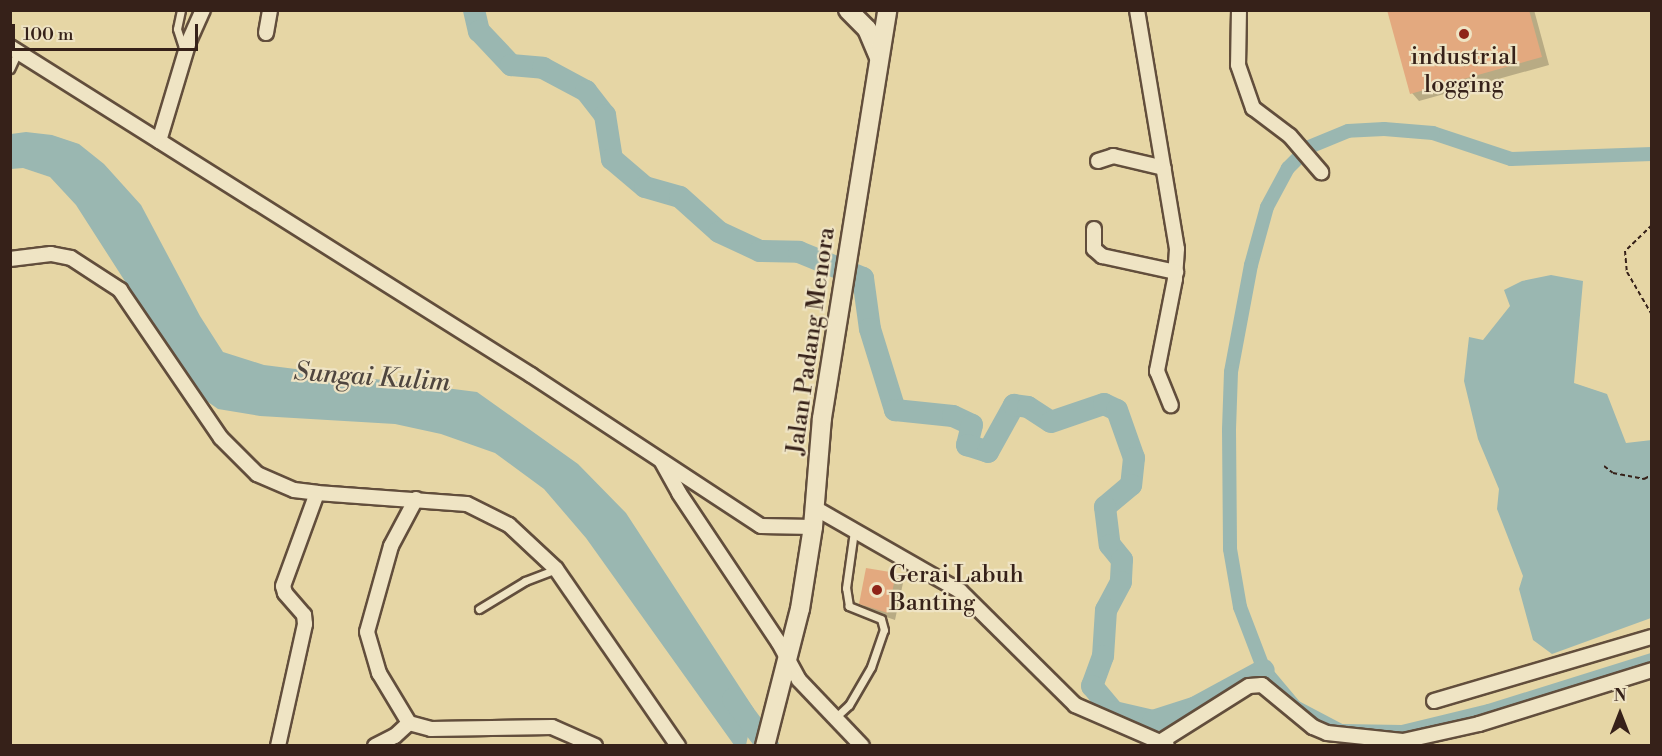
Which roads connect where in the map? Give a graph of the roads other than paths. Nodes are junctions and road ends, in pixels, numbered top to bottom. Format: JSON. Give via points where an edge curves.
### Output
{"nodes":[{"id":1,"x":181,"y":10,"type":"edge"},
{"id":2,"x":203,"y":10,"type":"edge"},
{"id":3,"x":270,"y":10,"type":"edge"},
{"id":4,"x":848,"y":10,"type":"edge"},
{"id":5,"x":887,"y":10,"type":"edge"},
{"id":6,"x":1137,"y":10,"type":"edge"},
{"id":7,"x":1239,"y":10,"type":"edge"},
{"id":8,"x":266,"y":33,"type":"dead end"},
{"id":9,"x":14,"y":49,"type":"edge"},
{"id":10,"x":185,"y":54,"type":"junction"},
{"id":11,"x":879,"y":57,"type":"junction"},
{"id":12,"x":10,"y":69,"type":"edge"},
{"id":13,"x":159,"y":141,"type":"junction"},
{"id":14,"x":1098,"y":162,"type":"dead end"},
{"id":15,"x":1164,"y":168,"type":"junction"},
{"id":16,"x":1321,"y":172,"type":"dead end"},
{"id":17,"x":1094,"y":229,"type":"dead end"},
{"id":18,"x":10,"y":259,"type":"edge"},
{"id":19,"x":1176,"y":272,"type":"junction"},
{"id":20,"x":1171,"y":405,"type":"dead end"},
{"id":21,"x":662,"y":461,"type":"junction"},
{"id":22,"x":317,"y":493,"type":"junction"},
{"id":23,"x":416,"y":499,"type":"junction"},
{"id":24,"x":815,"y":508,"type":"junction"},
{"id":25,"x":813,"y":527,"type":"junction"},
{"id":26,"x":854,"y":531,"type":"junction"},
{"id":27,"x":556,"y":569,"type":"junction"},
{"id":28,"x":479,"y":609,"type":"dead end"},
{"id":29,"x":1652,"y":637,"type":"edge"},
{"id":30,"x":787,"y":656,"type":"junction"},
{"id":31,"x":1652,"y":669,"type":"edge"},
{"id":32,"x":1434,"y":701,"type":"dead end"},
{"id":33,"x":837,"y":716,"type":"junction"},
{"id":34,"x":409,"y":723,"type":"junction"},
{"id":35,"x":1165,"y":744,"type":"edge"},
{"id":36,"x":278,"y":746,"type":"edge"},
{"id":37,"x":375,"y":746,"type":"edge"},
{"id":38,"x":595,"y":746,"type":"edge"},
{"id":39,"x":678,"y":746,"type":"edge"},
{"id":40,"x":765,"y":746,"type":"edge"},
{"id":41,"x":862,"y":746,"type":"edge"}],
"edges":[{"from":1,"to":10,"type":"lane","via":[[177,29]]},
{"from":2,"to":10,"type":"street"},
{"from":3,"to":8,"type":"street"},
{"from":4,"to":11,"type":"main road","via":[[867,29]]},
{"from":5,"to":11,"type":"main road","name":"Jalan Padang Menora"},
{"from":6,"to":15,"type":"street"},
{"from":7,"to":16,"type":"street","via":[[1238,65],[1253,108],[1290,136]]},
{"from":9,"to":12,"type":"lane"},
{"from":9,"to":13,"type":"street"},
{"from":10,"to":13,"type":"street"},
{"from":11,"to":24,"type":"main road","name":"Jalan Padang Menora","via":[[822,418]]},
{"from":13,"to":21,"type":"street"},
{"from":14,"to":15,"type":"street","via":[[1113,156]]},
{"from":15,"to":19,"type":"street"},
{"from":17,"to":19,"type":"street","via":[[1094,249],[1102,256]]},
{"from":18,"to":22,"type":"street","via":[[51,254],[71,258],[120,290],[204,416],[237,458],[257,474],[294,490]]},
{"from":19,"to":20,"type":"street","via":[[1157,371]]},
{"from":21,"to":25,"type":"street","via":[[761,526]]},
{"from":21,"to":30,"type":"street","via":[[678,493]]},
{"from":22,"to":23,"type":"street"},
{"from":22,"to":36,"type":"street","via":[[283,585],[304,615],[305,624]]},
{"from":23,"to":27,"type":"street","via":[[467,504],[509,525]]},
{"from":23,"to":34,"type":"street","via":[[391,546],[367,632],[379,673]]},
{"from":24,"to":25,"type":"main road","name":"Jalan Padang Menora"},
{"from":24,"to":26,"type":"street"},
{"from":25,"to":30,"type":"main road","name":"Jalan Padang Menora","via":[[800,609]]},
{"from":26,"to":33,"type":"lane","via":[[846,588],[849,606],[881,619],[884,630],[870,667],[849,705]]},
{"from":26,"to":35,"type":"street","via":[[960,591],[1074,705]]},
{"from":27,"to":28,"type":"lane","via":[[525,581]]},
{"from":27,"to":39,"type":"street"},
{"from":29,"to":32,"type":"street"},
{"from":30,"to":33,"type":"street","via":[[799,681]]},
{"from":30,"to":40,"type":"main road","name":"Jalan Padang Menora"},
{"from":31,"to":35,"type":"street","via":[[1479,724],[1403,741],[1327,734],[1313,727],[1267,687],[1249,686]]},
{"from":33,"to":41,"type":"street"},
{"from":34,"to":37,"type":"street"},
{"from":34,"to":38,"type":"street","via":[[431,729],[552,728]]}]}
